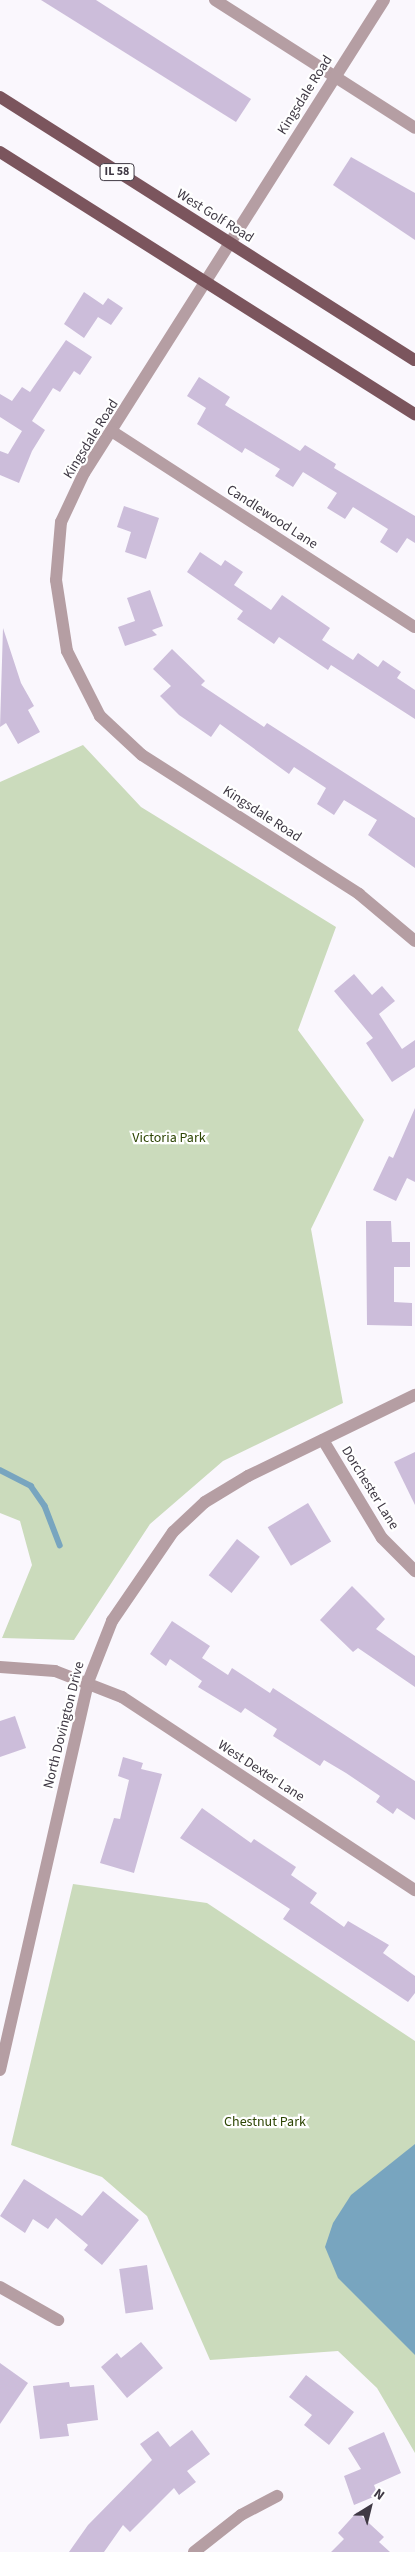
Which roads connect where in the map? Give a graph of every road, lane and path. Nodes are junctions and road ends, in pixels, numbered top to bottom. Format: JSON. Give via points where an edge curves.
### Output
{"nodes":[{"id":1,"x":215,"y":0,"type":"edge"},
{"id":2,"x":384,"y":0,"type":"edge"},
{"id":3,"x":334,"y":76,"type":"junction"},
{"id":4,"x":0,"y":97,"type":"edge"},
{"id":5,"x":415,"y":128,"type":"edge"},
{"id":6,"x":0,"y":152,"type":"edge"},
{"id":7,"x":230,"y":244,"type":"junction"},
{"id":8,"x":207,"y":281,"type":"junction"},
{"id":9,"x":415,"y":360,"type":"edge"},
{"id":10,"x":415,"y":414,"type":"edge"},
{"id":11,"x":113,"y":432,"type":"junction"},
{"id":12,"x":415,"y":627,"type":"edge"},
{"id":13,"x":415,"y":941,"type":"edge"},
{"id":14,"x":415,"y":1395,"type":"edge"},
{"id":15,"x":323,"y":1440,"type":"junction"},
{"id":16,"x":415,"y":1571,"type":"edge"},
{"id":17,"x":0,"y":1667,"type":"edge"},
{"id":18,"x":88,"y":1682,"type":"junction"},
{"id":19,"x":415,"y":1890,"type":"edge"},
{"id":20,"x":0,"y":2070,"type":"edge"},
{"id":21,"x":0,"y":2287,"type":"edge"},
{"id":22,"x":58,"y":2320,"type":"dead end"},
{"id":23,"x":277,"y":2496,"type":"dead end"},
{"id":24,"x":194,"y":2552,"type":"edge"}],
"edges":[{"from":1,"to":3,"type":"street"},
{"from":2,"to":3,"type":"street","name":"Kingsdale Road"},
{"from":3,"to":5,"type":"street"},
{"from":3,"to":7,"type":"street","name":"Kingsdale Road"},
{"from":4,"to":7,"type":"main road","name":"West Golf Road","number":"IL 58"},
{"from":6,"to":8,"type":"main road"},
{"from":7,"to":8,"type":"street","name":"Kingsdale Road"},
{"from":7,"to":9,"type":"main road","name":"West Golf Road","number":"IL 58"},
{"from":8,"to":10,"type":"main road"},
{"from":8,"to":11,"type":"street","name":"Kingsdale Road"},
{"from":11,"to":12,"type":"street","name":"Candlewood Lane"},
{"from":11,"to":13,"type":"street","name":"Kingsdale Road","via":[[84,473],[62,522],[56,580],[67,651],[100,716],[142,755],[359,894]]},
{"from":14,"to":15,"type":"street","name":"North Dovington Drive"},
{"from":15,"to":16,"type":"street","name":"Dorchester Lane","via":[[382,1538]]},
{"from":15,"to":18,"type":"street","name":"North Dovington Drive","via":[[220,1492],[173,1532],[112,1621]]},
{"from":17,"to":18,"type":"street","name":"West Dexter Lane","via":[[39,1668]]},
{"from":18,"to":19,"type":"street","name":"West Dexter Lane","via":[[122,1697]]},
{"from":18,"to":20,"type":"street","name":"North Dovington Drive"},
{"from":21,"to":22,"type":"street"},
{"from":23,"to":24,"type":"street","via":[[241,2515]]}]}
